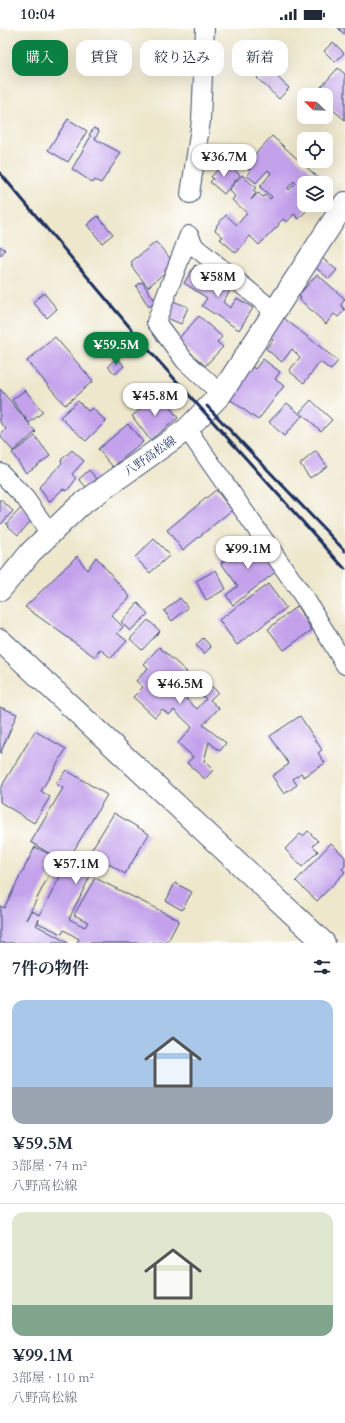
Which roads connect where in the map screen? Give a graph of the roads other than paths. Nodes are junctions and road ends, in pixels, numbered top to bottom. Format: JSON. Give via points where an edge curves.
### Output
{"nodes":[{"id":1,"x":205,"y":28,"type":"edge"},
{"id":2,"x":190,"y":194,"type":"dead end"},
{"id":3,"x":345,"y":204,"type":"edge"},
{"id":4,"x":274,"y":310,"type":"junction"},
{"id":5,"x":221,"y":394,"type":"junction"},
{"id":6,"x":187,"y":429,"type":"junction"},
{"id":7,"x":0,"y":472,"type":"edge"},
{"id":8,"x":50,"y":533,"type":"junction"},
{"id":9,"x":0,"y":590,"type":"edge"},
{"id":10,"x":0,"y":640,"type":"edge"},
{"id":11,"x":345,"y":665,"type":"edge"},
{"id":12,"x":324,"y":943,"type":"edge"}],
"edges":[{"from":1,"to":2,"type":"street","via":[[201,121]]},
{"from":3,"to":4,"type":"main road","name":"八野高松線"},
{"from":4,"to":5,"type":"main road","name":"八野高松線"},
{"from":4,"to":5,"type":"street","via":[[195,247],[189,235],[156,322],[185,361]]},
{"from":5,"to":6,"type":"main road","name":"八野高松線"},
{"from":6,"to":8,"type":"main road","name":"八野高松線","via":[[79,506]]},
{"from":6,"to":11,"type":"street","via":[[308,603]]},
{"from":7,"to":8,"type":"street","via":[[25,498]]},
{"from":8,"to":9,"type":"main road","name":"八野高松線"},
{"from":10,"to":12,"type":"main road"}]}
